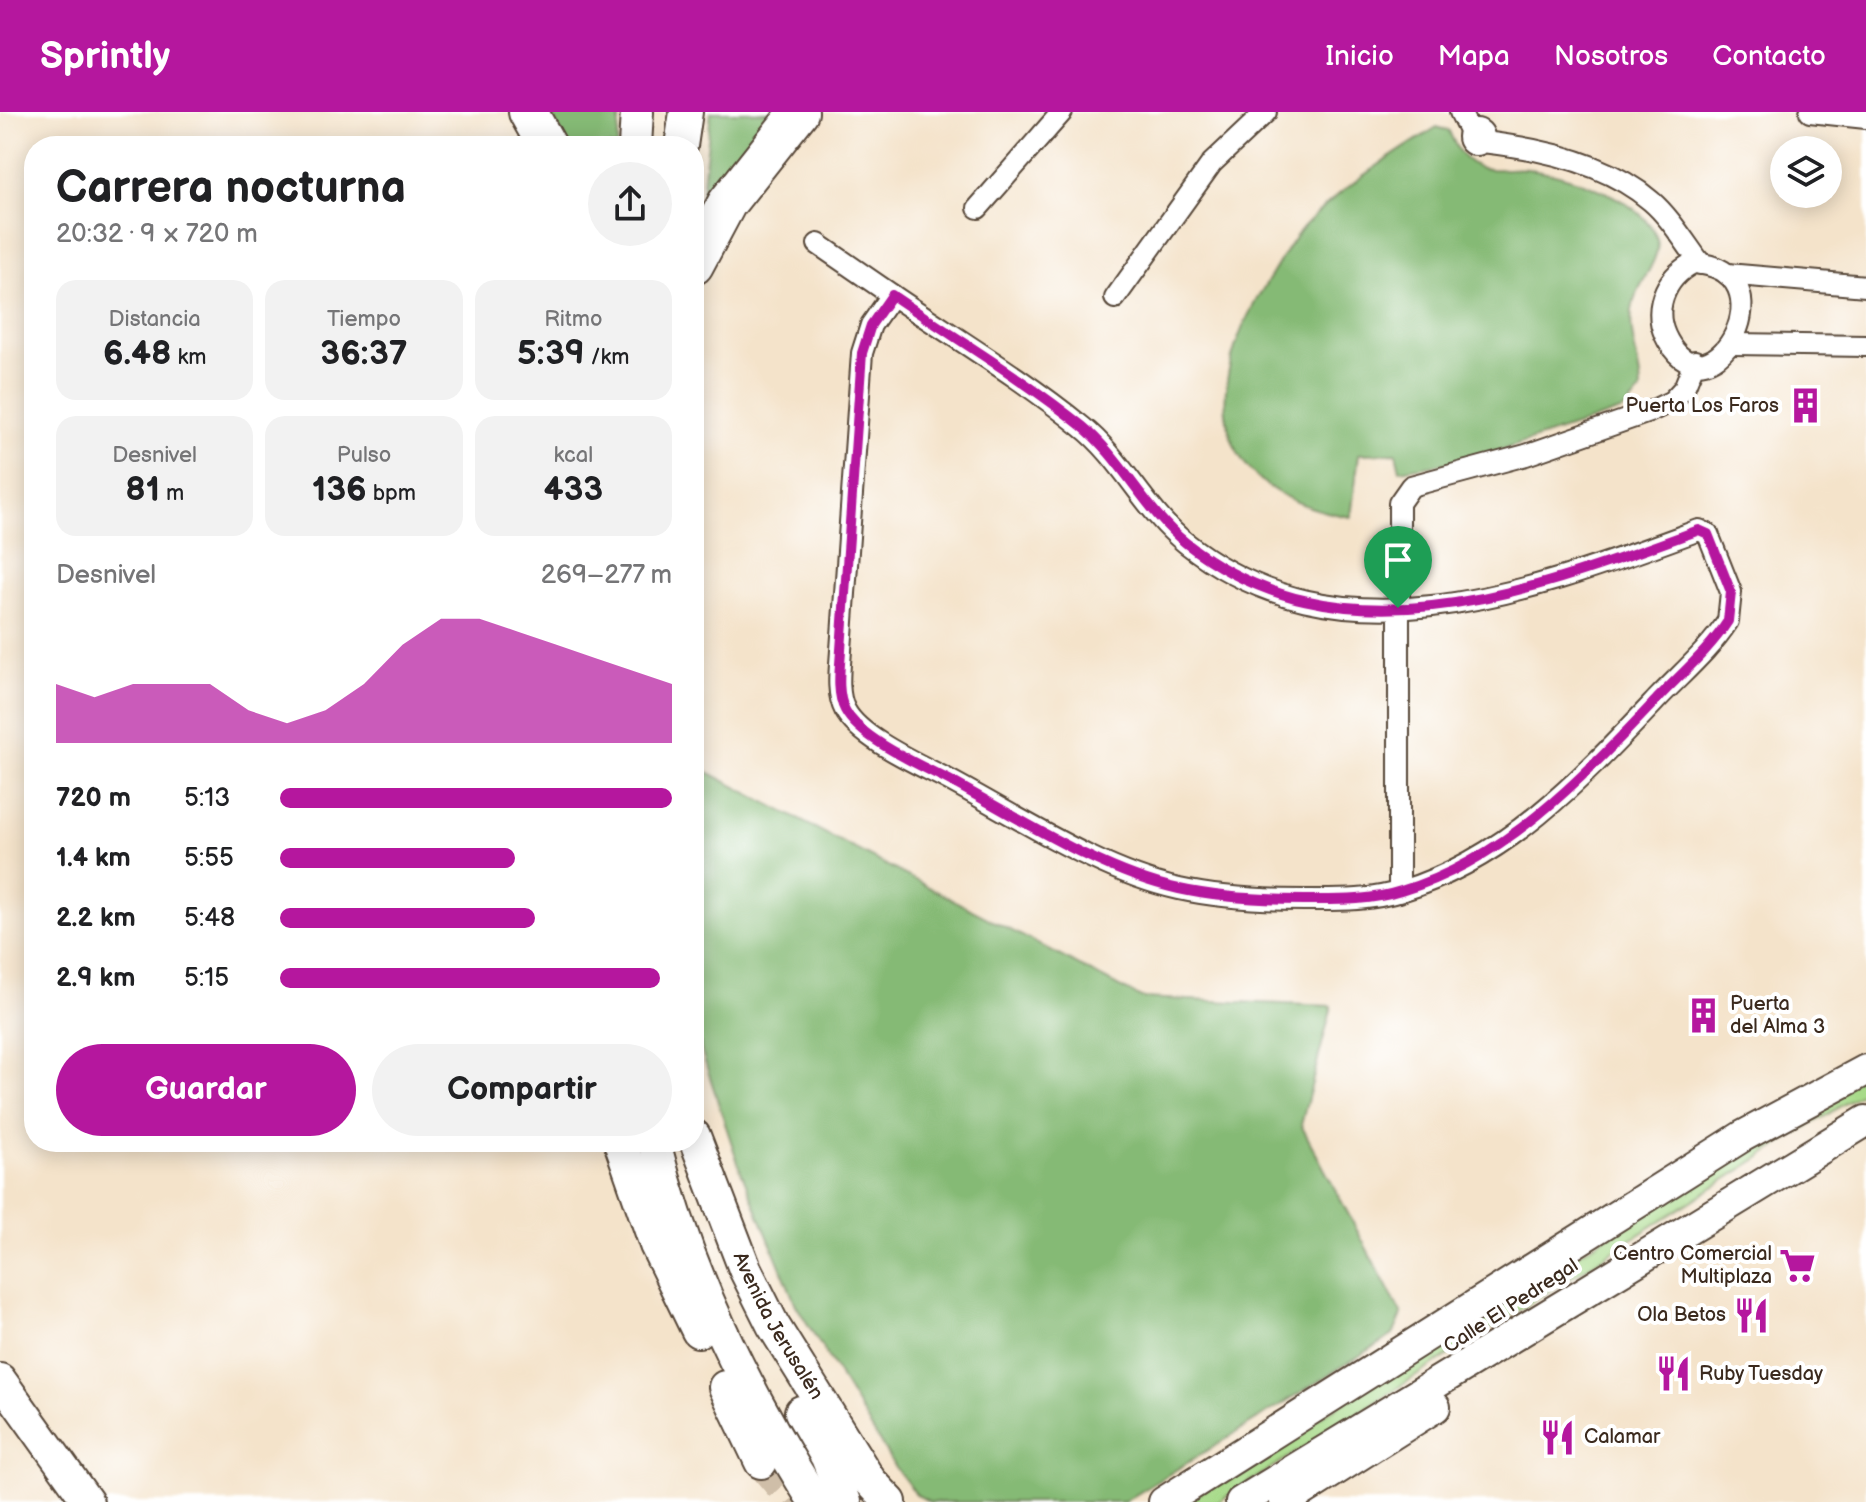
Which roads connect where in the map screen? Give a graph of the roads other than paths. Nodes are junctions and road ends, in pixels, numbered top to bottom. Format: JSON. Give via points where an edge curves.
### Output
{"nodes":[{"id":1,"x":528,"y":112,"type":"edge"},
{"id":2,"x":637,"y":112,"type":"edge"},
{"id":3,"x":686,"y":112,"type":"edge"},
{"id":4,"x":799,"y":112,"type":"edge"},
{"id":5,"x":1062,"y":112,"type":"edge"},
{"id":6,"x":1266,"y":112,"type":"edge"},
{"id":7,"x":1460,"y":112,"type":"edge"},
{"id":8,"x":1810,"y":112,"type":"edge"},
{"id":9,"x":1866,"y":118,"type":"edge"},
{"id":10,"x":1478,"y":129,"type":"edge"},
{"id":11,"x":541,"y":136,"type":"edge"},
{"id":12,"x":636,"y":136,"type":"edge"},
{"id":13,"x":682,"y":136,"type":"edge"},
{"id":14,"x":978,"y":208,"type":"dead end"},
{"id":15,"x":818,"y":244,"type":"dead end"},
{"id":16,"x":704,"y":246,"type":"edge"},
{"id":17,"x":1701,"y":264,"type":"junction"},
{"id":18,"x":1727,"y":274,"type":"junction"},
{"id":19,"x":1866,"y":286,"type":"edge"},
{"id":20,"x":892,"y":295,"type":"junction"},
{"id":21,"x":1115,"y":298,"type":"dead end"},
{"id":22,"x":1732,"y":344,"type":"junction"},
{"id":23,"x":1866,"y":346,"type":"edge"},
{"id":24,"x":1695,"y":361,"type":"junction"},
{"id":25,"x":1398,"y":608,"type":"junction"},
{"id":26,"x":1399,"y":892,"type":"junction"},
{"id":27,"x":1866,"y":1072,"type":"edge"},
{"id":28,"x":1866,"y":1121,"type":"edge"},
{"id":29,"x":623,"y":1152,"type":"edge"},
{"id":30,"x":657,"y":1152,"type":"edge"},
{"id":31,"x":687,"y":1152,"type":"edge"},
{"id":32,"x":700,"y":1152,"type":"edge"},
{"id":33,"x":1652,"y":1251,"type":"junction"},
{"id":34,"x":1438,"y":1368,"type":"junction"},
{"id":35,"x":0,"y":1379,"type":"edge"},
{"id":36,"x":770,"y":1452,"type":"junction"},
{"id":37,"x":88,"y":1502,"type":"edge"},
{"id":38,"x":803,"y":1502,"type":"edge"},
{"id":39,"x":815,"y":1502,"type":"edge"},
{"id":40,"x":845,"y":1502,"type":"edge"},
{"id":41,"x":890,"y":1502,"type":"edge"},
{"id":42,"x":1164,"y":1502,"type":"edge"},
{"id":43,"x":1191,"y":1502,"type":"edge"},
{"id":44,"x":1241,"y":1502,"type":"edge"},
{"id":45,"x":1285,"y":1502,"type":"edge"}],
"edges":[{"from":1,"to":11,"type":"highway"},
{"from":2,"to":12,"type":"main road"},
{"from":3,"to":13,"type":"main road"},
{"from":4,"to":16,"type":"highway","via":[[727,203]]},
{"from":5,"to":14,"type":"street"},
{"from":6,"to":21,"type":"street","via":[[1212,163]]},
{"from":7,"to":10,"type":"street"},
{"from":8,"to":9,"type":"street"},
{"from":10,"to":17,"type":"street","via":[[1638,190]]},
{"from":15,"to":20,"type":"street"},
{"from":17,"to":18,"type":"street"},
{"from":17,"to":24,"type":"street","via":[[1679,270],[1667,283],[1661,310],[1661,327],[1674,351]]},
{"from":18,"to":19,"type":"street"},
{"from":18,"to":22,"type":"street","via":[[1741,308]]},
{"from":20,"to":25,"type":"street","via":[[1081,425],[1165,524],[1213,562],[1282,595]]},
{"from":20,"to":26,"type":"street","via":[[871,325],[862,353],[839,683],[844,709],[859,727],[1063,841],[1147,879],[1227,897],[1283,900],[1357,899]]},
{"from":22,"to":23,"type":"street"},
{"from":22,"to":24,"type":"street","via":[[1717,359]]},
{"from":24,"to":25,"type":"street","via":[[1684,388],[1649,412],[1526,455],[1411,486],[1399,503]]},
{"from":25,"to":26,"type":"street"},
{"from":25,"to":26,"type":"street","via":[[1468,603],[1553,583],[1699,530],[1708,534],[1731,592],[1731,613],[1723,629],[1568,790],[1493,848],[1443,876]]},
{"from":27,"to":34,"type":"main road","name":"Calle El Pedregal"},
{"from":27,"to":42,"type":"main road","via":[[1743,1136]]},
{"from":28,"to":33,"type":"main road","name":"Calle El Pedregal"},
{"from":29,"to":36,"type":"main road","via":[[656,1245]]},
{"from":30,"to":36,"type":"main road","via":[[685,1249]]},
{"from":31,"to":40,"type":"main road","via":[[715,1251],[827,1457]]},
{"from":32,"to":41,"type":"main road","name":"Avenida Jerusalén","via":[[739,1256],[773,1325],[870,1481]]},
{"from":33,"to":34,"type":"main road","name":"Calle El Pedregal"},
{"from":33,"to":45,"type":"main road","via":[[1455,1395]]},
{"from":34,"to":43,"type":"main road","name":"Calle El Pedregal"},
{"from":34,"to":44,"type":"main road","name":"Calle El Pedregal"},
{"from":35,"to":37,"type":"main road"},
{"from":36,"to":38,"type":"main road"},
{"from":36,"to":39,"type":"main road"}]}
